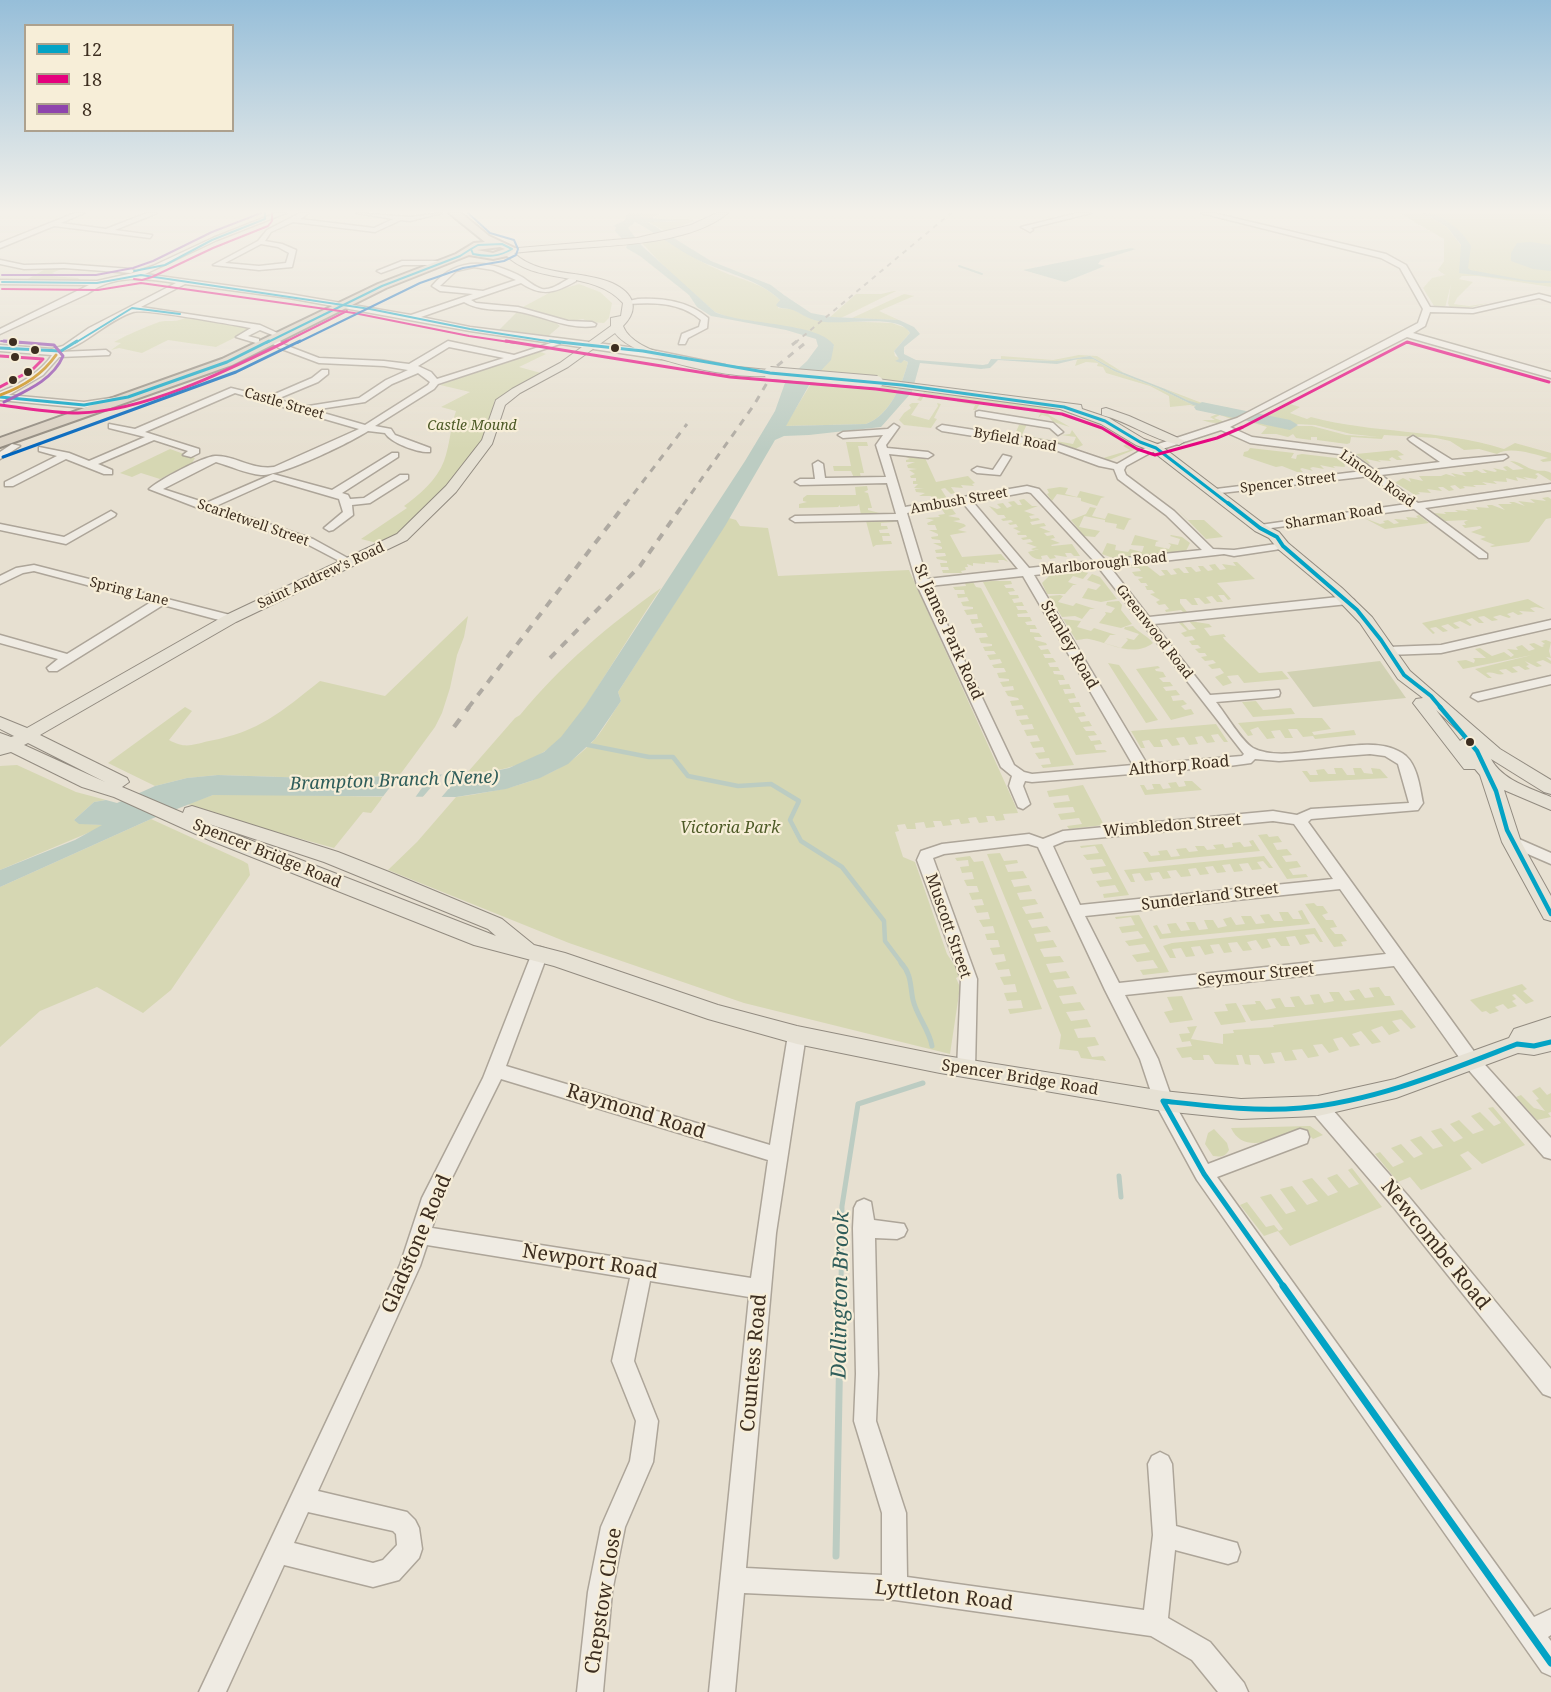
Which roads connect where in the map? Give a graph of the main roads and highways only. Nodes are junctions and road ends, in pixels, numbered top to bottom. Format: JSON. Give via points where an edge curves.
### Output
{"nodes":[{"id":1,"x":375,"y":292,"type":"edge"},
{"id":2,"x":380,"y":292,"type":"edge"},
{"id":3,"x":607,"y":292,"type":"edge"},
{"id":4,"x":619,"y":292,"type":"edge"},
{"id":5,"x":350,"y":305,"type":"junction"},
{"id":6,"x":619,"y":322,"type":"junction"},
{"id":7,"x":277,"y":340,"type":"junction"},
{"id":8,"x":729,"y":367,"type":"junction"},
{"id":9,"x":1064,"y":407,"type":"junction"},
{"id":10,"x":1089,"y":410,"type":"junction"},
{"id":11,"x":78,"y":419,"type":"junction"},
{"id":12,"x":1179,"y":441,"type":"road end"},
{"id":13,"x":0,"y":443,"type":"edge"},
{"id":14,"x":1156,"y":448,"type":"junction"},
{"id":15,"x":0,"y":450,"type":"edge"},
{"id":16,"x":1413,"y":683,"type":"junction"},
{"id":17,"x":1442,"y":708,"type":"junction"},
{"id":18,"x":0,"y":722,"type":"edge"},
{"id":19,"x":28,"y":735,"type":"junction"},
{"id":20,"x":4,"y":745,"type":"edge"},
{"id":21,"x":1466,"y":758,"type":"junction"},
{"id":22,"x":1487,"y":771,"type":"junction"},
{"id":23,"x":125,"y":790,"type":"junction"},
{"id":24,"x":1547,"y":797,"type":"edge"},
{"id":25,"x":1500,"y":806,"type":"junction"},
{"id":26,"x":180,"y":813,"type":"junction"},
{"id":27,"x":1509,"y":836,"type":"junction"},
{"id":28,"x":1551,"y":914,"type":"edge"},
{"id":29,"x":534,"y":952,"type":"junction"},
{"id":30,"x":1551,"y":1026,"type":"edge"},
{"id":31,"x":1551,"y":1042,"type":"edge"},
{"id":32,"x":1516,"y":1044,"type":"junction"}],
"edges":[{"from":1,"to":5,"type":"highway"},
{"from":2,"to":5,"type":"highway"},
{"from":3,"to":6,"type":"main road","via":[[619,306]]},
{"from":4,"to":6,"type":"main road","via":[[629,309]]},
{"from":5,"to":7,"type":"highway"},
{"from":5,"to":7,"type":"highway","via":[[316,325]]},
{"from":6,"to":8,"type":"main road","via":[[644,345]]},
{"from":6,"to":8,"type":"main road","via":[[622,339],[656,354]]},
{"from":6,"to":19,"type":"main road","name":"Saint Andrew's Road","via":[[564,365],[500,403],[488,441],[432,509],[402,537],[230,619]]},
{"from":7,"to":11,"type":"highway"},
{"from":7,"to":11,"type":"highway","via":[[216,371]]},
{"from":8,"to":9,"type":"main road","bridge":true},
{"from":9,"to":10,"type":"main road"},
{"from":9,"to":14,"type":"main road","via":[[1106,421]]},
{"from":10,"to":12,"type":"main road","via":[[1117,414],[1161,438]]},
{"from":10,"to":14,"type":"main road","via":[[1132,428],[1153,441]]},
{"from":11,"to":13,"type":"highway"},
{"from":11,"to":15,"type":"highway"},
{"from":14,"to":16,"type":"main road","via":[[1347,600]]},
{"from":16,"to":17,"type":"main road"},
{"from":16,"to":21,"type":"main road","via":[[1416,695]]},
{"from":17,"to":22,"type":"main road","via":[[1478,751]]},
{"from":17,"to":24,"type":"main road"},
{"from":18,"to":19,"type":"main road","name":"Spencer Bridge Road"},
{"from":19,"to":20,"type":"main road","name":"Saint Andrew's Road"},
{"from":19,"to":23,"type":"main road","name":"Spencer Bridge Road"},
{"from":20,"to":23,"type":"main road","name":"Spencer Bridge Road","via":[[89,783]]},
{"from":21,"to":22,"type":"main road"},
{"from":21,"to":27,"type":"main road"},
{"from":22,"to":24,"type":"main road","via":[[1512,787]]},
{"from":22,"to":25,"type":"main road"},
{"from":23,"to":26,"type":"main road","name":"Spencer Bridge Road"},
{"from":24,"to":25,"type":"main road"},
{"from":25,"to":27,"type":"main road"},
{"from":26,"to":29,"type":"main road","name":"Spencer Bridge Road","via":[[315,874],[481,940]]},
{"from":26,"to":29,"type":"main road","name":"Spencer Bridge Road","via":[[331,857],[382,877],[495,924]]},
{"from":27,"to":28,"type":"main road"},
{"from":29,"to":32,"type":"main road","name":"Spencer Bridge Road","via":[[716,1013],[797,1035],[966,1069],[1163,1101],[1241,1109],[1318,1106],[1396,1088]]},
{"from":30,"to":32,"type":"main road","name":"Spencer Bridge Road","via":[[1522,1035]]},
{"from":31,"to":32,"type":"main road","name":"Spencer Bridge Road","via":[[1534,1046]]}]}
